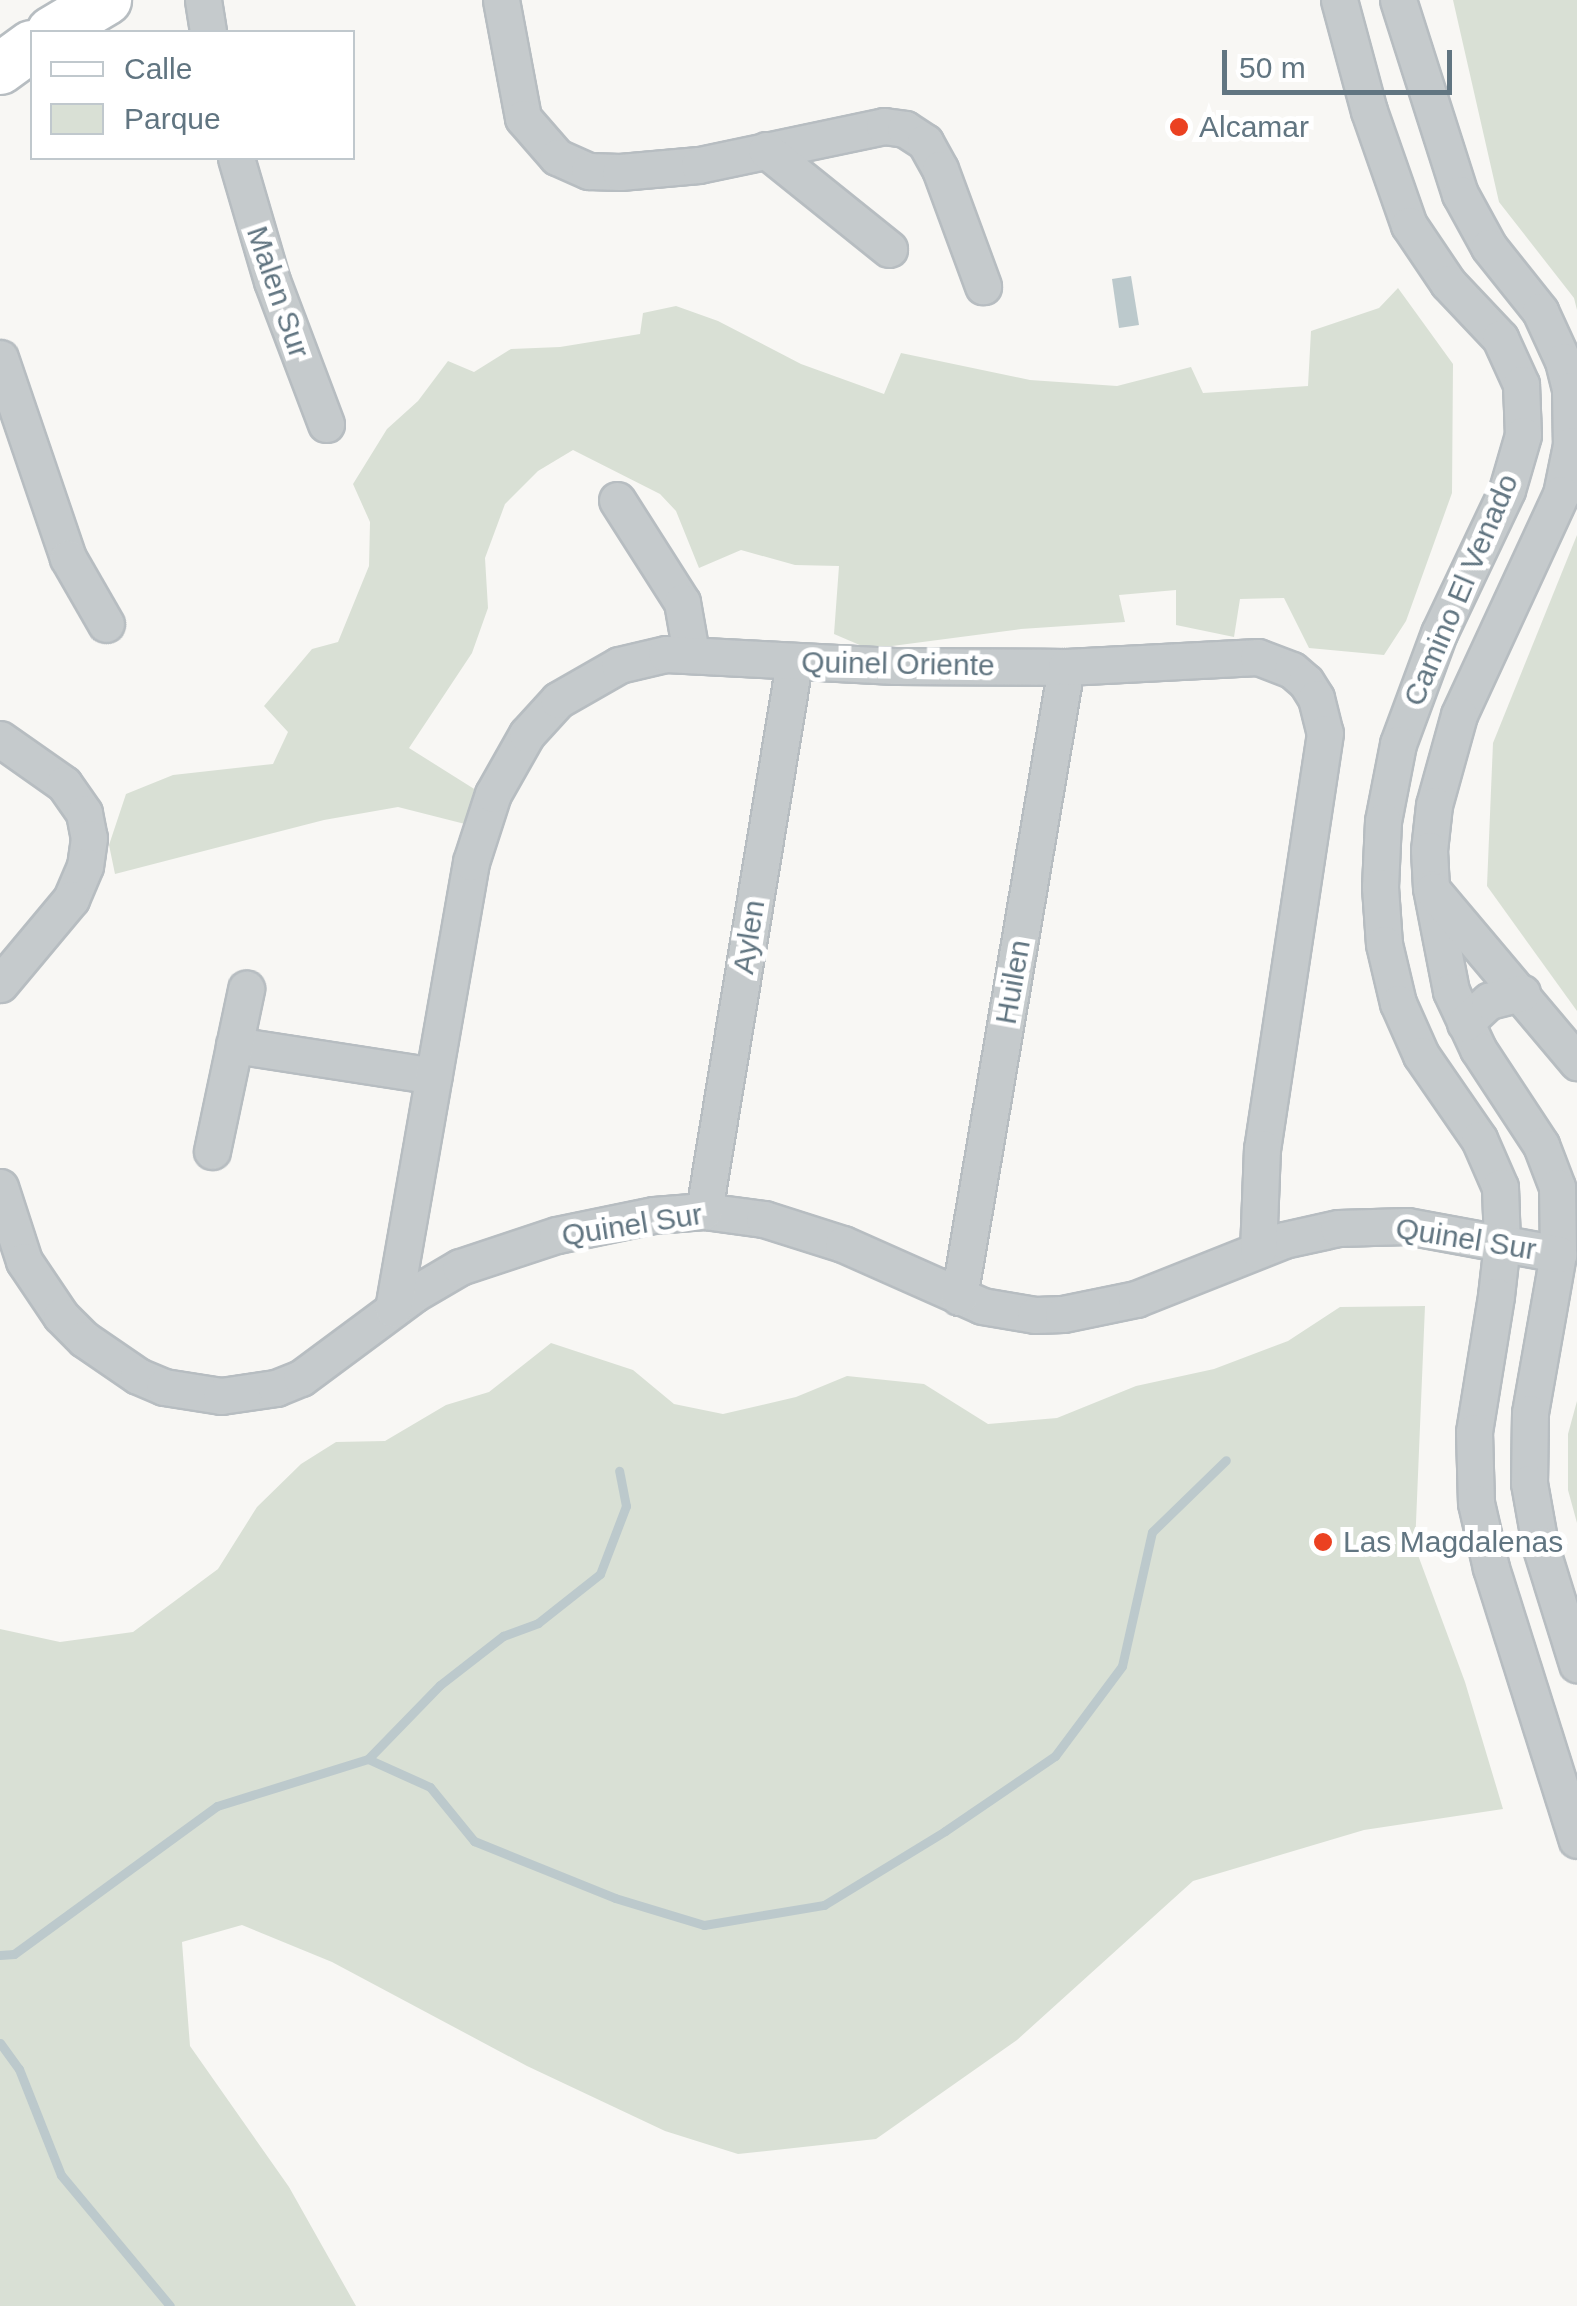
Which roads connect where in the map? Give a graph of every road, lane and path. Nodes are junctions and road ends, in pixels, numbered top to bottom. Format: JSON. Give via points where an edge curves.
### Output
{"nodes":[{"id":1,"x":106,"y":0,"type":"edge"},
{"id":2,"x":203,"y":0,"type":"edge"},
{"id":3,"x":500,"y":0,"type":"edge"},
{"id":4,"x":1339,"y":0,"type":"edge"},
{"id":5,"x":1398,"y":0,"type":"edge"},
{"id":6,"x":55,"y":30,"type":"edge"},
{"id":7,"x":208,"y":30,"type":"edge"},
{"id":8,"x":30,"y":48,"type":"edge"},
{"id":9,"x":0,"y":70,"type":"edge"},
{"id":10,"x":766,"y":150,"type":"junction"},
{"id":11,"x":237,"y":160,"type":"edge"},
{"id":12,"x":889,"y":248,"type":"dead end"},
{"id":13,"x":983,"y":286,"type":"dead end"},
{"id":14,"x":0,"y":358,"type":"edge"},
{"id":15,"x":326,"y":424,"type":"dead end"},
{"id":16,"x":617,"y":500,"type":"dead end"},
{"id":17,"x":106,"y":624,"type":"dead end"},
{"id":18,"x":691,"y":653,"type":"junction"},
{"id":19,"x":794,"y":663,"type":"junction"},
{"id":20,"x":1066,"y":667,"type":"junction"},
{"id":21,"x":0,"y":739,"type":"edge"},
{"id":22,"x":1380,"y":887,"type":"junction"},
{"id":23,"x":1431,"y":888,"type":"junction"},
{"id":24,"x":0,"y":984,"type":"edge"},
{"id":25,"x":246,"y":988,"type":"dead end"},
{"id":26,"x":1522,"y":994,"type":"junction"},
{"id":27,"x":1464,"y":1023,"type":"junction"},
{"id":28,"x":234,"y":1045,"type":"junction"},
{"id":29,"x":1577,"y":1062,"type":"edge"},
{"id":30,"x":434,"y":1076,"type":"junction"},
{"id":31,"x":212,"y":1152,"type":"dead end"},
{"id":32,"x":0,"y":1188,"type":"edge"},
{"id":33,"x":704,"y":1210,"type":"junction"},
{"id":34,"x":1502,"y":1244,"type":"junction"},
{"id":35,"x":1258,"y":1250,"type":"junction"},
{"id":36,"x":1558,"y":1254,"type":"junction"},
{"id":37,"x":959,"y":1297,"type":"junction"},
{"id":38,"x":393,"y":1309,"type":"junction"},
{"id":39,"x":1577,"y":1664,"type":"edge"},
{"id":40,"x":1577,"y":1840,"type":"edge"}],
"edges":[{"from":1,"to":6,"type":"street"},
{"from":2,"to":7,"type":"street"},
{"from":3,"to":10,"type":"street","via":[[523,118],[557,157],[604,173],[699,165]]},
{"from":4,"to":22,"type":"street","name":"Camino El Venado","via":[[1410,225],[1448,283],[1500,338],[1521,384],[1524,409],[1508,490],[1438,633],[1398,744],[1382,821]]},
{"from":5,"to":23,"type":"street","name":"Camino El Venado","via":[[1460,194],[1552,334],[1567,376],[1572,420],[1561,494],[1475,675],[1445,757],[1434,805]]},
{"from":8,"to":9,"type":"street"},
{"from":10,"to":12,"type":"street"},
{"from":10,"to":13,"type":"street","via":[[884,126],[914,134],[940,169]]},
{"from":11,"to":15,"type":"street","name":"Malen Sur","via":[[272,281]]},
{"from":14,"to":17,"type":"street","via":[[68,558]]},
{"from":16,"to":18,"type":"street","via":[[682,602]]},
{"from":18,"to":19,"type":"street","name":"Quinel Oriente"},
{"from":18,"to":30,"type":"street","name":"Quinel Oriente","via":[[642,658],[597,675],[558,700],[518,749],[471,862]]},
{"from":19,"to":20,"type":"street","name":"Quinel Oriente"},
{"from":19,"to":33,"type":"street","name":"Aylen"},
{"from":20,"to":35,"type":"street","name":"Quinel Oriente","via":[[1258,656],[1292,670],[1322,715],[1322,752],[1262,1148]]},
{"from":20,"to":37,"type":"street","name":"Huilen"},
{"from":21,"to":24,"type":"street","via":[[64,784],[84,812],[89,838],[71,900]]},
{"from":22,"to":23,"type":"street"},
{"from":22,"to":34,"type":"street","name":"Camino El Venado","via":[[1398,1003],[1422,1055],[1491,1161],[1500,1187]]},
{"from":23,"to":26,"type":"street"},
{"from":23,"to":27,"type":"street","name":"Camino El Venado","via":[[1443,962]]},
{"from":25,"to":28,"type":"street"},
{"from":26,"to":27,"type":"street","via":[[1488,1002]]},
{"from":26,"to":29,"type":"street"},
{"from":27,"to":36,"type":"street","name":"Camino El Venado","via":[[1552,1170]]},
{"from":28,"to":30,"type":"street"},
{"from":28,"to":31,"type":"street"},
{"from":30,"to":38,"type":"street","name":"Quinel Oriente"},
{"from":32,"to":38,"type":"street","name":"Quinel Sur","via":[[24,1261],[61,1316],[110,1360],[164,1387],[221,1396],[276,1388],[325,1363]]},
{"from":33,"to":37,"type":"street","name":"Quinel Sur","via":[[804,1230]]},
{"from":33,"to":38,"type":"street","name":"Quinel Sur","via":[[604,1224],[511,1248],[460,1267]]},
{"from":34,"to":35,"type":"street","name":"Quinel Sur","via":[[1372,1225],[1310,1233]]},
{"from":34,"to":36,"type":"street","name":"Quinel Sur"},
{"from":34,"to":40,"type":"street","name":"Camino El Venado","via":[[1474,1432],[1476,1503]]},
{"from":35,"to":37,"type":"street","name":"Quinel Sur","via":[[1180,1286],[1063,1314],[1006,1312]]},
{"from":36,"to":39,"type":"street","name":"Camino El Venado","via":[[1530,1413],[1529,1482],[1540,1545]]}]}
